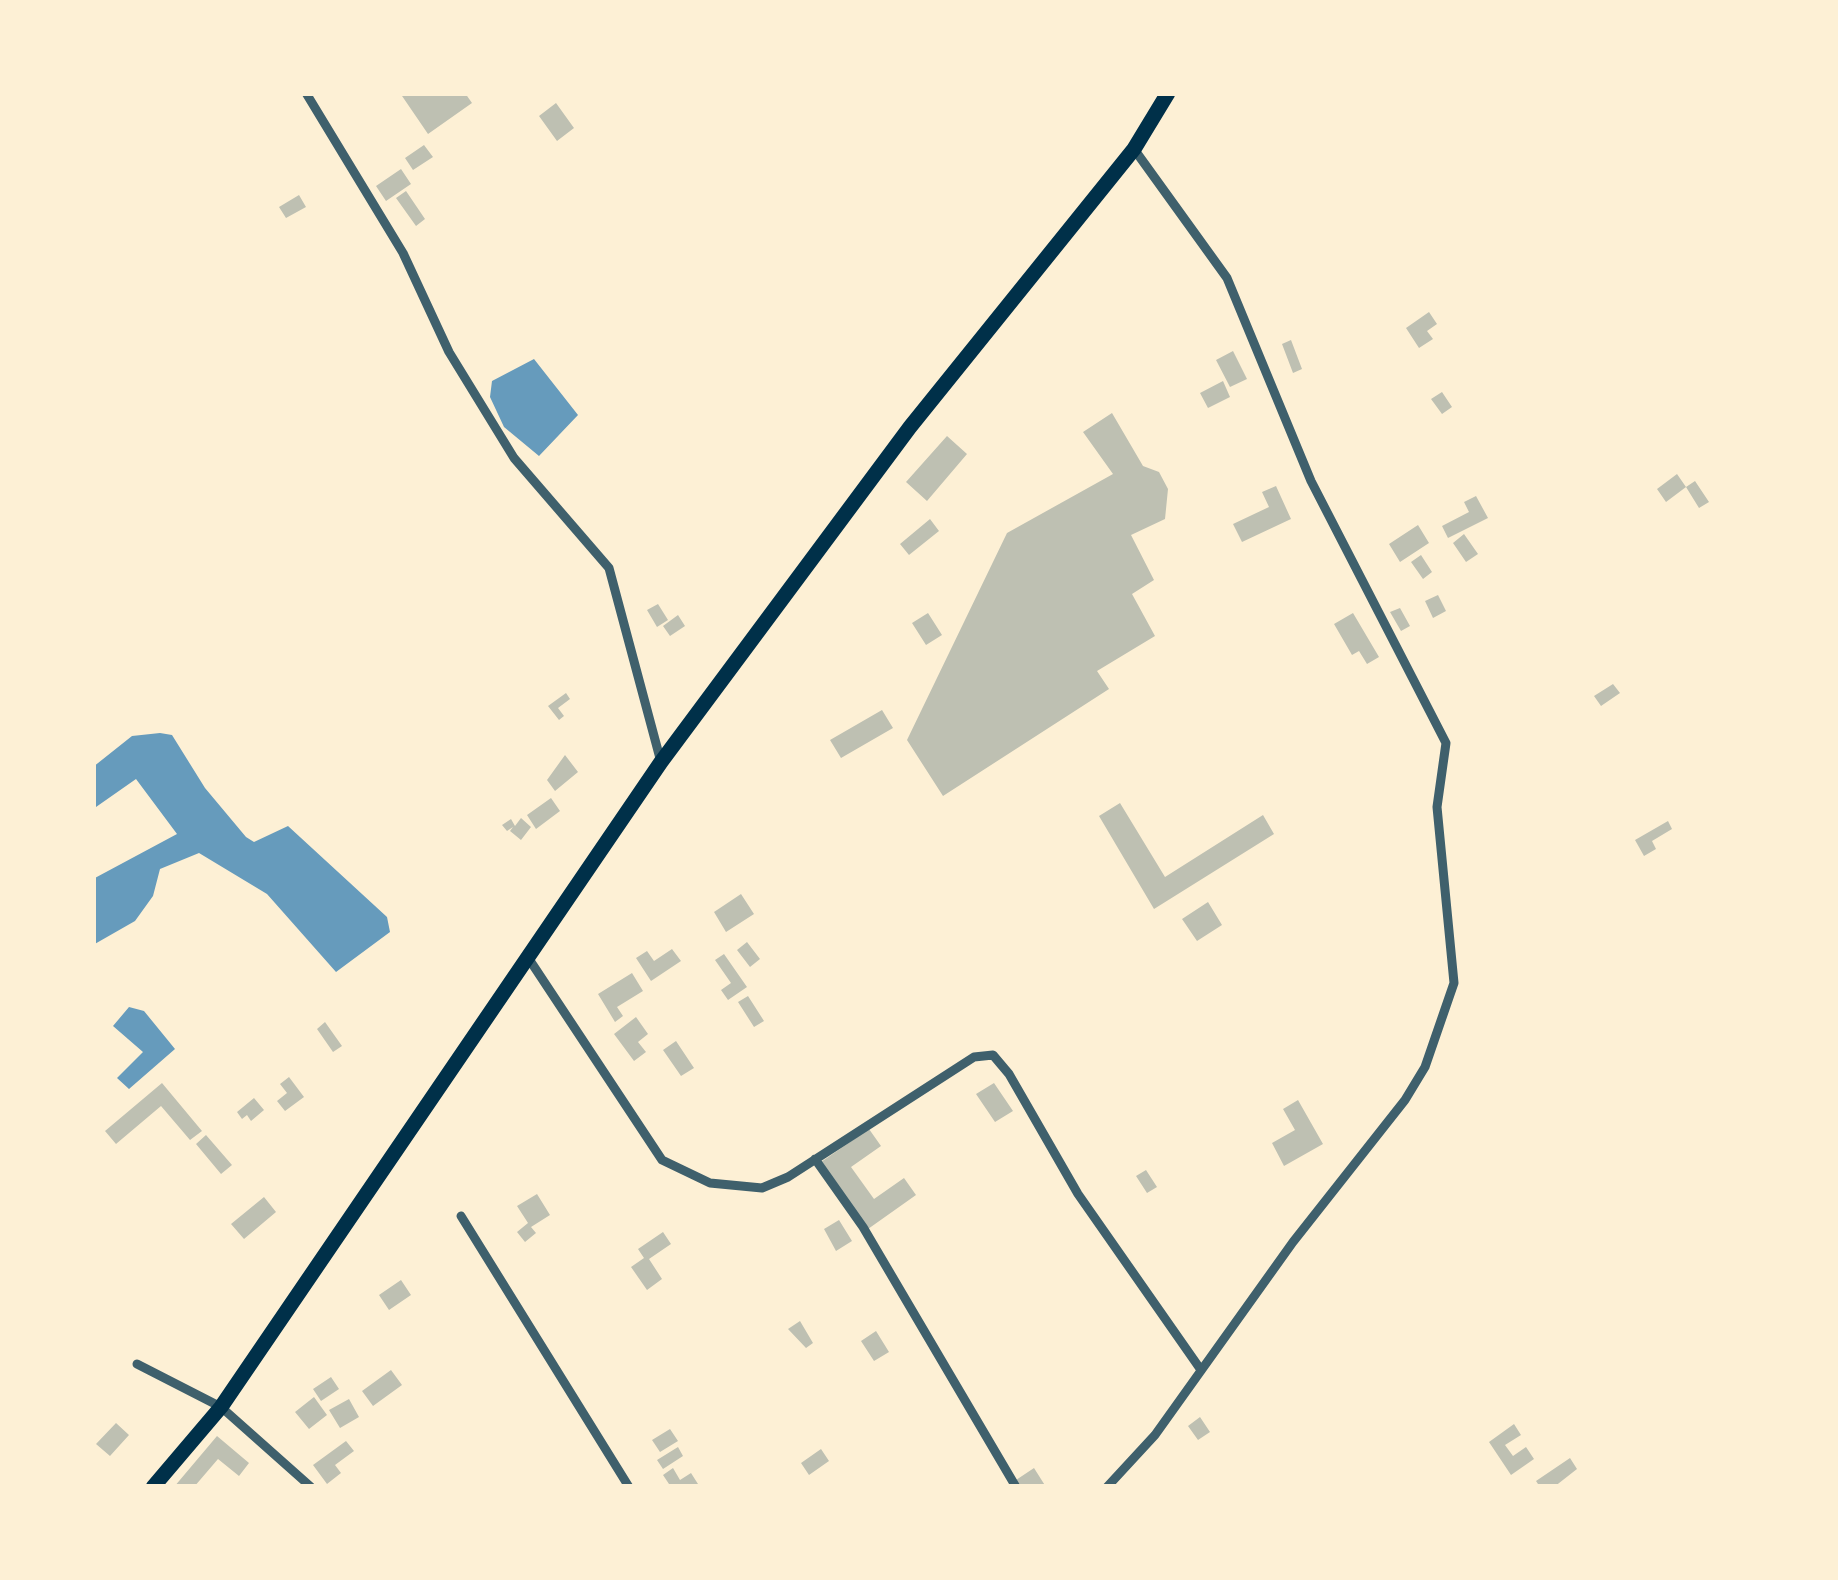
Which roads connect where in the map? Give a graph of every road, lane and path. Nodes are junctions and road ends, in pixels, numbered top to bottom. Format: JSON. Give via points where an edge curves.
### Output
{"nodes":[{"id":1,"x":306,"y":93,"type":"edge"},
{"id":2,"x":1168,"y":93,"type":"edge"},
{"id":3,"x":1134,"y":148,"type":"junction"},
{"id":4,"x":661,"y":762,"type":"junction"},
{"id":5,"x":526,"y":955,"type":"junction"},
{"id":6,"x":815,"y":1159,"type":"junction"},
{"id":7,"x":461,"y":1216,"type":"dead end"},
{"id":8,"x":137,"y":1364,"type":"dead end"},
{"id":9,"x":1202,"y":1370,"type":"junction"},
{"id":10,"x":221,"y":1407,"type":"junction"},
{"id":11,"x":153,"y":1487,"type":"edge"},
{"id":12,"x":311,"y":1487,"type":"edge"},
{"id":13,"x":628,"y":1487,"type":"edge"},
{"id":14,"x":1016,"y":1487,"type":"edge"},
{"id":15,"x":1107,"y":1487,"type":"edge"}],
"edges":[{"from":1,"to":4,"type":"street","via":[[514,458],[609,568]]},
{"from":2,"to":3,"type":"highway"},
{"from":3,"to":4,"type":"highway","via":[[910,427]]},
{"from":3,"to":9,"type":"street","via":[[1227,278],[1310,481],[1446,742],[1437,807],[1454,983],[1425,1066]]},
{"from":4,"to":5,"type":"highway"},
{"from":5,"to":6,"type":"street","via":[[662,1160],[710,1183],[762,1188]]},
{"from":5,"to":10,"type":"highway"},
{"from":6,"to":9,"type":"street","via":[[974,1057],[993,1055],[1078,1194]]},
{"from":6,"to":14,"type":"street"},
{"from":7,"to":13,"type":"street"},
{"from":8,"to":10,"type":"street"},
{"from":9,"to":15,"type":"street"},
{"from":10,"to":11,"type":"highway"},
{"from":10,"to":12,"type":"street"}]}
